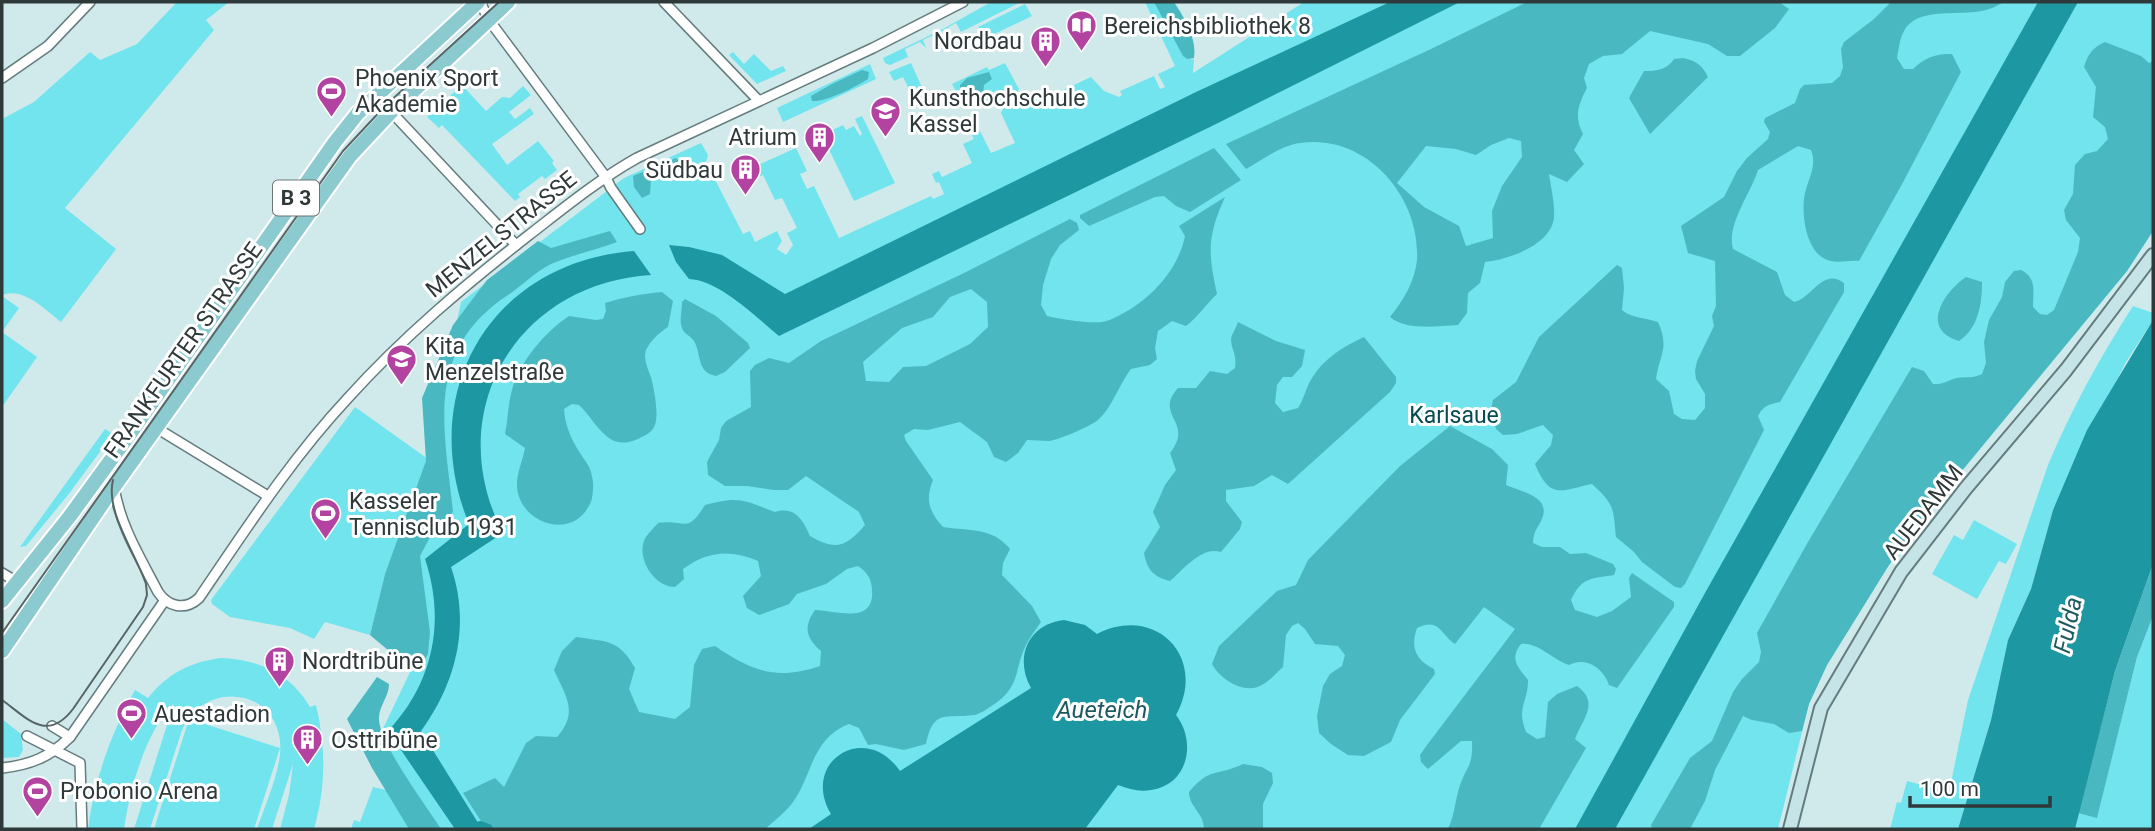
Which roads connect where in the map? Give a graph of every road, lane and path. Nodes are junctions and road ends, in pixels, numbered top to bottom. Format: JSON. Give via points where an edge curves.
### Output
{"nodes":[{"id":1,"x":90,"y":2,"type":"edge"},
{"id":2,"x":479,"y":2,"type":"edge"},
{"id":3,"x":508,"y":2,"type":"edge"},
{"id":4,"x":664,"y":2,"type":"edge"},
{"id":5,"x":961,"y":2,"type":"edge"},
{"id":6,"x":489,"y":20,"type":"junction"},
{"id":7,"x":2,"y":78,"type":"edge"},
{"id":8,"x":379,"y":94,"type":"junction"},
{"id":9,"x":758,"y":100,"type":"junction"},
{"id":10,"x":392,"y":111,"type":"junction"},
{"id":11,"x":605,"y":176,"type":"junction"},
{"id":12,"x":640,"y":229,"type":"dead end"},
{"id":13,"x":516,"y":245,"type":"junction"},
{"id":14,"x":2153,"y":255,"type":"edge"},
{"id":15,"x":141,"y":418,"type":"junction"},
{"id":16,"x":156,"y":428,"type":"junction"},
{"id":17,"x":114,"y":486,"type":"junction"},
{"id":18,"x":268,"y":496,"type":"junction"},
{"id":19,"x":2,"y":573,"type":"edge"},
{"id":20,"x":17,"y":582,"type":"junction"},
{"id":21,"x":2,"y":601,"type":"edge"},
{"id":22,"x":164,"y":602,"type":"junction"},
{"id":23,"x":2,"y":651,"type":"edge"},
{"id":24,"x":52,"y":726,"type":"dead end"},
{"id":25,"x":27,"y":736,"type":"dead end"},
{"id":26,"x":70,"y":737,"type":"junction"},
{"id":27,"x":57,"y":751,"type":"junction"},
{"id":28,"x":2,"y":768,"type":"edge"},
{"id":29,"x":82,"y":829,"type":"edge"},
{"id":30,"x":1790,"y":829,"type":"edge"}],
"edges":[{"from":1,"to":7,"type":"street","via":[[48,46]]},
{"from":2,"to":6,"type":"street"},
{"from":2,"to":8,"type":"main road","name":"FRANKFURTER STRASSE","number":"B 3"},
{"from":3,"to":6,"type":"main road","name":"FRANKFURTER STRASSE","number":"B 3"},
{"from":4,"to":9,"type":"street"},
{"from":5,"to":9,"type":"street","name":"MENZELSTRASSE"},
{"from":6,"to":10,"type":"main road","name":"FRANKFURTER STRASSE","number":"B 3"},
{"from":6,"to":11,"type":"street"},
{"from":8,"to":10,"type":"street"},
{"from":8,"to":15,"type":"main road","name":"FRANKFURTER STRASSE","number":"B 3","via":[[335,142]]},
{"from":9,"to":11,"type":"street","name":"MENZELSTRASSE"},
{"from":10,"to":13,"type":"street"},
{"from":10,"to":16,"type":"main road","name":"FRANKFURTER STRASSE","number":"B 3","via":[[350,156]]},
{"from":11,"to":12,"type":"street"},
{"from":11,"to":13,"type":"street","name":"MENZELSTRASSE"},
{"from":13,"to":18,"type":"street","name":"MENZELSTRASSE","via":[[450,298],[379,365]]},
{"from":14,"to":30,"type":"street","name":"AUEDAMM","via":[[1901,572],[1821,708]]},
{"from":15,"to":16,"type":"street"},
{"from":15,"to":20,"type":"main road","name":"FRANKFURTER STRASSE","number":"B 3"},
{"from":16,"to":17,"type":"main road","name":"FRANKFURTER STRASSE","number":"B 3"},
{"from":16,"to":18,"type":"street"},
{"from":17,"to":22,"type":"street","via":[[126,526]]},
{"from":17,"to":23,"type":"main road","name":"FRANKFURTER STRASSE","number":"B 3"},
{"from":18,"to":22,"type":"street","name":"MENZELSTRASSE","via":[[199,598],[184,606]]},
{"from":19,"to":20,"type":"street"},
{"from":20,"to":21,"type":"main road","name":"FRANKFURTER STRASSE","number":"B 3"},
{"from":22,"to":26,"type":"street"},
{"from":24,"to":26,"type":"street"},
{"from":25,"to":27,"type":"street"},
{"from":26,"to":27,"type":"street"},
{"from":27,"to":28,"type":"street","via":[[33,763]]},
{"from":27,"to":29,"type":"street","via":[[80,764]]}]}
